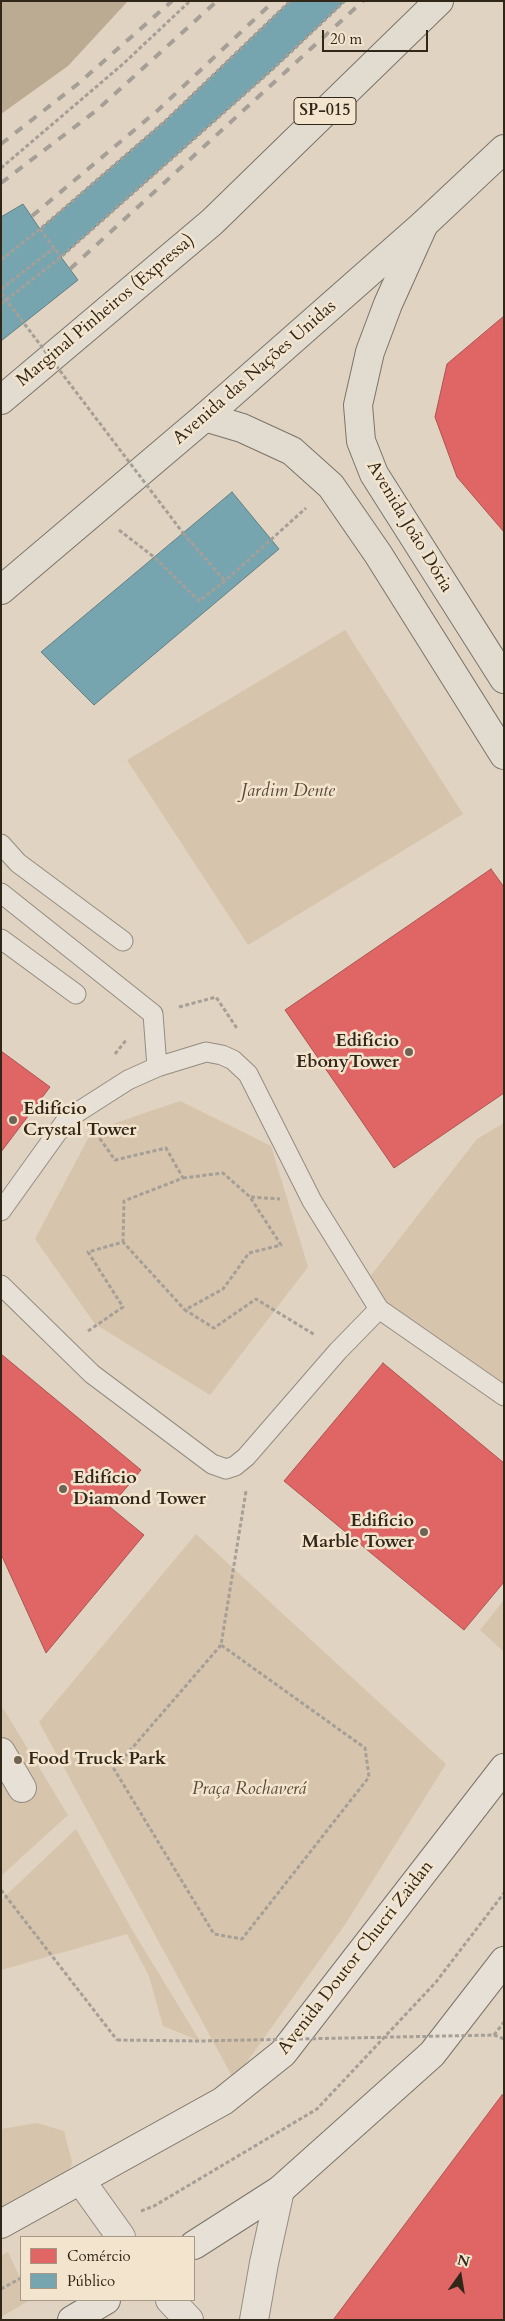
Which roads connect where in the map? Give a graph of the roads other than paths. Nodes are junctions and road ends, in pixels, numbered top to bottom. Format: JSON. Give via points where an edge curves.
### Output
{"nodes":[{"id":1,"x":439,"y":1,"type":"edge"},
{"id":2,"x":504,"y":150,"type":"edge"},
{"id":3,"x":424,"y":224,"type":"junction"},
{"id":4,"x":1,"y":400,"type":"edge"},
{"id":5,"x":205,"y":417,"type":"junction"},
{"id":6,"x":1,"y":590,"type":"edge"},
{"id":7,"x":504,"y":679,"type":"edge"},
{"id":8,"x":504,"y":755,"type":"edge"},
{"id":9,"x":1,"y":844,"type":"edge"},
{"id":10,"x":1,"y":893,"type":"edge"},
{"id":11,"x":1,"y":939,"type":"edge"},
{"id":12,"x":124,"y":940,"type":"dead end"},
{"id":13,"x":76,"y":994,"type":"dead end"},
{"id":14,"x":157,"y":1067,"type":"junction"},
{"id":15,"x":1,"y":1211,"type":"edge"},
{"id":16,"x":1,"y":1285,"type":"edge"},
{"id":17,"x":379,"y":1309,"type":"junction"},
{"id":18,"x":504,"y":1396,"type":"edge"},
{"id":19,"x":1,"y":1752,"type":"edge"},
{"id":20,"x":504,"y":1768,"type":"edge"},
{"id":21,"x":22,"y":1788,"type":"dead end"},
{"id":22,"x":504,"y":1961,"type":"edge"},
{"id":23,"x":81,"y":2180,"type":"junction"},
{"id":24,"x":280,"y":2190,"type":"junction"},
{"id":25,"x":1,"y":2224,"type":"edge"},
{"id":26,"x":117,"y":2232,"type":"edge"},
{"id":27,"x":195,"y":2244,"type":"edge"},
{"id":28,"x":104,"y":2301,"type":"edge"},
{"id":29,"x":171,"y":2301,"type":"edge"},
{"id":30,"x":72,"y":2320,"type":"edge"},
{"id":31,"x":189,"y":2320,"type":"edge"},
{"id":32,"x":254,"y":2320,"type":"edge"}],
"edges":[{"from":1,"to":4,"type":"main road","name":"Marginal Pinheiros (Expressa)","number":"SP-015","via":[[212,222]]},
{"from":2,"to":3,"type":"main road","name":"Avenida das Nações Unidas"},
{"from":3,"to":5,"type":"main road","name":"Avenida das Nações Unidas"},
{"from":3,"to":7,"type":"main road","name":"Avenida João Dória","via":[[370,352],[358,405],[361,441],[374,474]]},
{"from":5,"to":6,"type":"main road","name":"Avenida das Nações Unidas"},
{"from":5,"to":8,"type":"main road","via":[[242,428],[292,451],[331,486],[378,554]]},
{"from":9,"to":12,"type":"lane","via":[[18,863]]},
{"from":10,"to":14,"type":"lane","via":[[153,1014]]},
{"from":11,"to":13,"type":"lane"},
{"from":14,"to":15,"type":"lane","via":[[128,1080],[67,1118]]},
{"from":14,"to":17,"type":"lane","via":[[206,1052],[233,1060],[248,1074],[312,1201]]},
{"from":16,"to":17,"type":"lane","via":[[92,1374],[222,1469],[235,1466],[253,1449]]},
{"from":17,"to":18,"type":"lane"},
{"from":19,"to":21,"type":"main road"},
{"from":20,"to":23,"type":"main road","name":"Avenida Doutor Chucri Zaidan","via":[[283,2052],[228,2098]]},
{"from":22,"to":24,"type":"main road","via":[[432,2054]]},
{"from":23,"to":25,"type":"main road","name":"Avenida Doutor Chucri Zaidan"},
{"from":23,"to":26,"type":"main road"},
{"from":24,"to":27,"type":"main road"},
{"from":24,"to":32,"type":"main road"},
{"from":28,"to":30,"type":"main road"},
{"from":29,"to":31,"type":"main road"}]}
